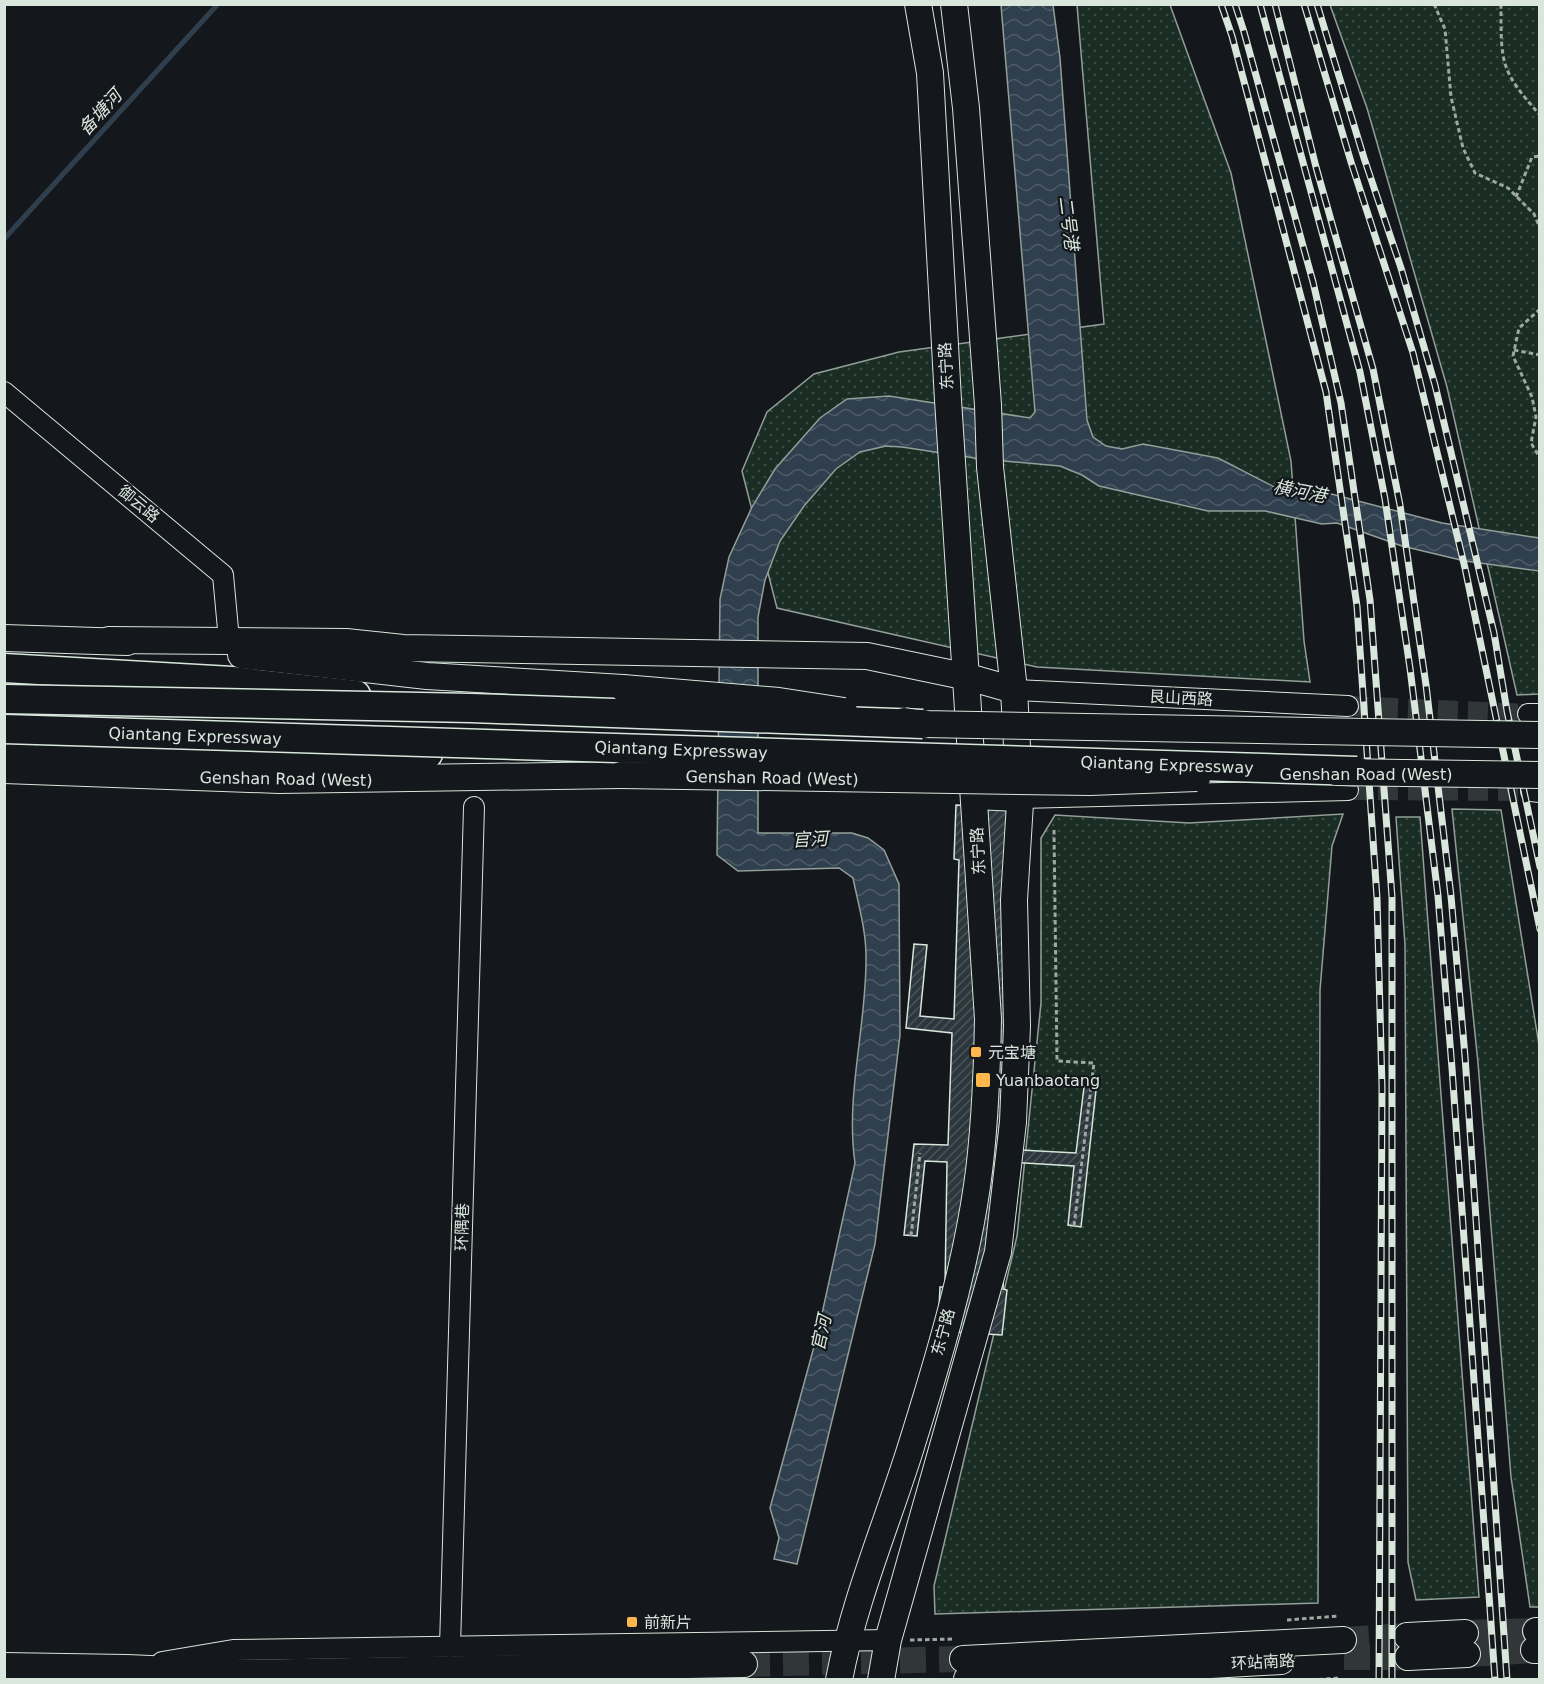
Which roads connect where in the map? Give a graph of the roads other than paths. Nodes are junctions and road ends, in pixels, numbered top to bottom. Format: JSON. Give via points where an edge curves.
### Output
{"nodes":[{"id":1,"x":918,"y":4,"type":"edge"},
{"id":2,"x":954,"y":4,"type":"edge"},
{"id":3,"x":4,"y":392,"type":"edge"},
{"id":4,"x":4,"y":638,"type":"edge"},
{"id":5,"x":110,"y":640,"type":"junction"},
{"id":6,"x":229,"y":640,"type":"junction"},
{"id":7,"x":4,"y":668,"type":"edge"},
{"id":8,"x":968,"y":677,"type":"junction"},
{"id":9,"x":1014,"y":690,"type":"junction"},
{"id":10,"x":4,"y":699,"type":"edge"},
{"id":11,"x":1348,"y":706,"type":"tunnel mouth"},
{"id":12,"x":471,"y":708,"type":"junction"},
{"id":13,"x":1536,"y":721,"type":"edge"},
{"id":14,"x":923,"y":724,"type":"junction"},
{"id":15,"x":4,"y":729,"type":"edge"},
{"id":16,"x":593,"y":747,"type":"junction"},
{"id":17,"x":4,"y":754,"type":"edge"},
{"id":18,"x":4,"y":770,"type":"edge"},
{"id":19,"x":1353,"y":781,"type":"junction"},
{"id":20,"x":1537,"y":786,"type":"edge"},
{"id":21,"x":975,"y":796,"type":"junction"},
{"id":22,"x":1020,"y":798,"type":"junction"},
{"id":23,"x":474,"y":807,"type":"dead end"},
{"id":24,"x":888,"y":1640,"type":"junction"},
{"id":25,"x":846,"y":1642,"type":"junction"},
{"id":26,"x":1466,"y":1643,"type":"tunnel mouth"},
{"id":27,"x":1407,"y":1646,"type":"tunnel mouth"},
{"id":28,"x":450,"y":1647,"type":"junction"},
{"id":29,"x":1342,"y":1658,"type":"tunnel mouth"},
{"id":30,"x":744,"y":1664,"type":"tunnel mouth"},
{"id":31,"x":4,"y":1666,"type":"edge"},
{"id":32,"x":127,"y":1668,"type":"junction"},
{"id":33,"x":965,"y":1669,"type":"tunnel mouth"},
{"id":34,"x":839,"y":1680,"type":"edge"},
{"id":35,"x":881,"y":1680,"type":"edge"}],
"edges":[{"from":1,"to":8,"type":"main road","name":"东宁路","via":[[930,73]]},
{"from":2,"to":9,"type":"main road","name":"东宁路","via":[[966,108],[990,466]]},
{"from":3,"to":6,"type":"street","name":"御云路","via":[[224,575]]},
{"from":4,"to":5,"type":"main road"},
{"from":5,"to":6,"type":"main road"},
{"from":5,"to":14,"type":"main road","bridge":true,"via":[[427,676],[779,701]]},
{"from":6,"to":8,"type":"main road","via":[[346,642],[403,648],[867,656]]},
{"from":7,"to":12,"type":"highway","bridge":true,"via":[[232,681]]},
{"from":8,"to":9,"type":"main road"},
{"from":8,"to":21,"type":"main road","name":"东宁路"},
{"from":9,"to":11,"type":"street","name":"艮山西路"},
{"from":9,"to":22,"type":"main road","name":"东宁路"},
{"from":10,"to":12,"type":"highway","name":"Qiantang Expressway","bridge":true},
{"from":12,"to":14,"type":"highway","name":"Qiantang Expressway","bridge":true},
{"from":13,"to":14,"type":"main road","bridge":true},
{"from":15,"to":16,"type":"highway","name":"Qiantang Expressway","bridge":true},
{"from":16,"to":17,"type":"highway","bridge":true,"via":[[325,758]]},
{"from":16,"to":19,"type":"highway","name":"Qiantang Expressway","bridge":true},
{"from":18,"to":19,"type":"main road","name":"Genshan Road (West)","bridge":true,"via":[[279,780],[621,775],[1090,782]]},
{"from":19,"to":20,"type":"main road","name":"Genshan Road (West)","bridge":true},
{"from":19,"to":22,"type":"street"},
{"from":21,"to":22,"type":"main road"},
{"from":21,"to":25,"type":"main road","name":"东宁路","via":[[988,1018],[977,1185],[965,1255],[911,1448]]},
{"from":22,"to":24,"type":"main road","name":"东宁路","via":[[1014,900],[1014,1111],[998,1252]]},
{"from":23,"to":28,"type":"street","name":"环隅巷"},
{"from":24,"to":25,"type":"street"},
{"from":24,"to":35,"type":"main road","name":"东宁路"},
{"from":25,"to":28,"type":"street"},
{"from":25,"to":34,"type":"main road","name":"东宁路"},
{"from":26,"to":27,"type":"main road"},
{"from":28,"to":32,"type":"street","via":[[233,1650]]},
{"from":29,"to":33,"type":"main road","name":"环站南路"},
{"from":30,"to":32,"type":"main road","via":[[241,1673]]},
{"from":31,"to":32,"type":"main road"}]}
